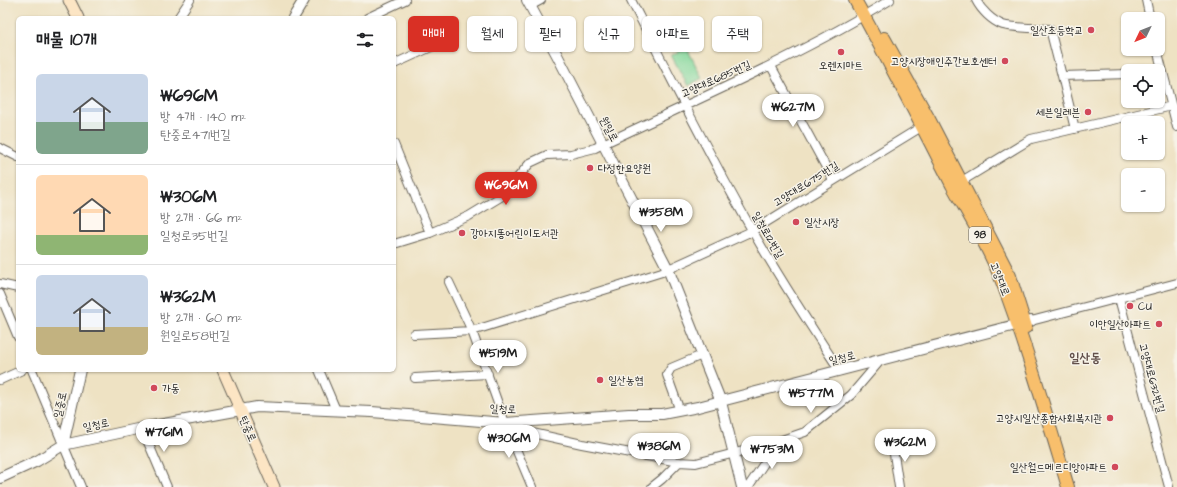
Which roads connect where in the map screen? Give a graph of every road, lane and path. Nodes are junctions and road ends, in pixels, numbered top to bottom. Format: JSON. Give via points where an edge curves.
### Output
{"nodes":[{"id":1,"x":69,"y":0,"type":"edge"},
{"id":2,"x":190,"y":0,"type":"edge"},
{"id":3,"x":304,"y":0,"type":"edge"},
{"id":4,"x":405,"y":0,"type":"edge"},
{"id":5,"x":541,"y":0,"type":"edge"},
{"id":6,"x":631,"y":0,"type":"edge"},
{"id":7,"x":855,"y":0,"type":"edge"},
{"id":8,"x":864,"y":0,"type":"edge"},
{"id":9,"x":890,"y":0,"type":"edge"},
{"id":10,"x":976,"y":0,"type":"edge"},
{"id":11,"x":1146,"y":0,"type":"edge"},
{"id":12,"x":528,"y":3,"type":"edge"},
{"id":13,"x":870,"y":12,"type":"junction"},
{"id":14,"x":1149,"y":12,"type":"edge"},
{"id":15,"x":77,"y":16,"type":"edge"},
{"id":16,"x":179,"y":16,"type":"edge"},
{"id":17,"x":293,"y":16,"type":"edge"},
{"id":18,"x":371,"y":16,"type":"edge"},
{"id":19,"x":420,"y":52,"type":"edge"},
{"id":20,"x":396,"y":63,"type":"edge"},
{"id":21,"x":771,"y":66,"type":"junction"},
{"id":22,"x":1121,"y":74,"type":"edge"},
{"id":23,"x":1062,"y":76,"type":"junction"},
{"id":24,"x":1165,"y":85,"type":"edge"},
{"id":25,"x":684,"y":105,"type":"junction"},
{"id":26,"x":1172,"y":106,"type":"junction"},
{"id":27,"x":926,"y":124,"type":"junction"},
{"id":28,"x":1177,"y":127,"type":"edge"},
{"id":29,"x":1075,"y":129,"type":"junction"},
{"id":30,"x":603,"y":144,"type":"junction"},
{"id":31,"x":0,"y":148,"type":"edge"},
{"id":32,"x":396,"y":149,"type":"edge"},
{"id":33,"x":16,"y":156,"type":"edge"},
{"id":34,"x":833,"y":180,"type":"junction"},
{"id":35,"x":957,"y":184,"type":"junction"},
{"id":36,"x":752,"y":231,"type":"junction"},
{"id":37,"x":430,"y":233,"type":"junction"},
{"id":38,"x":396,"y":243,"type":"edge"},
{"id":39,"x":668,"y":269,"type":"junction"},
{"id":40,"x":449,"y":282,"type":"dead end"},
{"id":41,"x":1177,"y":283,"type":"edge"},
{"id":42,"x":0,"y":284,"type":"edge"},
{"id":43,"x":16,"y":288,"type":"edge"},
{"id":44,"x":0,"y":294,"type":"edge"},
{"id":45,"x":1119,"y":298,"type":"junction"},
{"id":46,"x":1024,"y":322,"type":"junction"},
{"id":47,"x":472,"y":331,"type":"junction"},
{"id":48,"x":16,"y":332,"type":"edge"},
{"id":49,"x":414,"y":334,"type":"dead end"},
{"id":50,"x":702,"y":355,"type":"junction"},
{"id":51,"x":880,"y":361,"type":"junction"},
{"id":52,"x":840,"y":371,"type":"junction"},
{"id":53,"x":18,"y":372,"type":"edge"},
{"id":54,"x":33,"y":372,"type":"edge"},
{"id":55,"x":80,"y":372,"type":"edge"},
{"id":56,"x":224,"y":372,"type":"edge"},
{"id":57,"x":320,"y":372,"type":"edge"},
{"id":58,"x":488,"y":374,"type":"junction"},
{"id":59,"x":415,"y":378,"type":"dead end"},
{"id":60,"x":0,"y":380,"type":"edge"},
{"id":61,"x":721,"y":402,"type":"junction"},
{"id":62,"x":240,"y":410,"type":"junction"},
{"id":63,"x":336,"y":410,"type":"junction"},
{"id":64,"x":680,"y":411,"type":"junction"},
{"id":65,"x":505,"y":423,"type":"junction"},
{"id":66,"x":142,"y":428,"type":"junction"},
{"id":67,"x":892,"y":441,"type":"dead end"},
{"id":68,"x":776,"y":442,"type":"junction"},
{"id":69,"x":63,"y":444,"type":"junction"},
{"id":70,"x":733,"y":454,"type":"junction"},
{"id":71,"x":679,"y":462,"type":"junction"},
{"id":72,"x":0,"y":478,"type":"edge"},
{"id":73,"x":81,"y":487,"type":"edge"},
{"id":74,"x":167,"y":487,"type":"edge"},
{"id":75,"x":274,"y":487,"type":"edge"},
{"id":76,"x":532,"y":487,"type":"edge"},
{"id":77,"x":652,"y":487,"type":"edge"},
{"id":78,"x":742,"y":487,"type":"edge"},
{"id":79,"x":748,"y":487,"type":"edge"},
{"id":80,"x":899,"y":487,"type":"edge"},
{"id":81,"x":1068,"y":487,"type":"edge"},
{"id":82,"x":1076,"y":487,"type":"edge"},
{"id":83,"x":1169,"y":487,"type":"edge"}],
"edges":[{"from":1,"to":15,"type":"main road"},
{"from":2,"to":16,"type":"street"},
{"from":3,"to":17,"type":"street"},
{"from":4,"to":18,"type":"street"},
{"from":5,"to":12,"type":"street"},
{"from":6,"to":25,"type":"street","name":"일청로12번길"},
{"from":7,"to":13,"type":"main road","name":"고양대로","number":"98"},
{"from":8,"to":13,"type":"main road","name":"고양대로","number":"98"},
{"from":9,"to":13,"type":"street"},
{"from":10,"to":23,"type":"street","via":[[991,18],[1004,25],[1050,29]]},
{"from":11,"to":14,"type":"street"},
{"from":12,"to":30,"type":"street","name":"원일로"},
{"from":13,"to":21,"type":"street","name":"고양대로685번길"},
{"from":13,"to":27,"type":"main road","name":"고양대로","number":"98"},
{"from":19,"to":20,"type":"street"},
{"from":21,"to":25,"type":"street","name":"고양대로685번길"},
{"from":21,"to":34,"type":"street"},
{"from":22,"to":23,"type":"street"},
{"from":23,"to":29,"type":"street"},
{"from":24,"to":26,"type":"street"},
{"from":25,"to":30,"type":"street","name":"고양대로685번길"},
{"from":25,"to":36,"type":"street","name":"일청로12번길"},
{"from":26,"to":28,"type":"street"},
{"from":26,"to":29,"type":"street"},
{"from":27,"to":34,"type":"street","name":"고양대로675번길"},
{"from":27,"to":35,"type":"main road","name":"고양대로","number":"98"},
{"from":29,"to":35,"type":"street","via":[[1026,142]]},
{"from":30,"to":37,"type":"street","name":"고양대로685번길","via":[[571,154],[547,155],[530,163],[502,196],[469,216]]},
{"from":30,"to":39,"type":"street","name":"원일로"},
{"from":31,"to":33,"type":"street"},
{"from":32,"to":37,"type":"street"},
{"from":34,"to":36,"type":"street","name":"고양대로675번길"},
{"from":35,"to":46,"type":"main road","name":"고양대로","number":"98","via":[[1000,279]]},
{"from":36,"to":39,"type":"street","name":"고양대로675번길"},
{"from":36,"to":52,"type":"street","name":"일청로12번길"},
{"from":37,"to":38,"type":"street","name":"고양대로685번길"},
{"from":39,"to":47,"type":"street"},
{"from":39,"to":50,"type":"street","name":"원일로"},
{"from":40,"to":47,"type":"street"},
{"from":41,"to":45,"type":"street"},
{"from":42,"to":43,"type":"street"},
{"from":44,"to":48,"type":"street"},
{"from":45,"to":46,"type":"street"},
{"from":45,"to":83,"type":"street","name":"고양대로632번길"},
{"from":46,"to":51,"type":"street","name":"일청로"},
{"from":46,"to":81,"type":"main road","name":"고양대로","number":"98","via":[[1044,407]]},
{"from":46,"to":82,"type":"main road","name":"고양대로","number":"98"},
{"from":47,"to":49,"type":"street"},
{"from":47,"to":58,"type":"street"},
{"from":50,"to":61,"type":"street","name":"원일로"},
{"from":50,"to":64,"type":"street","via":[[671,368],[667,374]]},
{"from":51,"to":52,"type":"street","name":"일청로"},
{"from":51,"to":68,"type":"street","via":[[851,395],[805,432]]},
{"from":52,"to":61,"type":"street","name":"일청로"},
{"from":53,"to":60,"type":"street"},
{"from":54,"to":69,"type":"street"},
{"from":55,"to":69,"type":"street","name":"일중로"},
{"from":56,"to":62,"type":"main road","name":"탄중로"},
{"from":57,"to":63,"type":"street"},
{"from":58,"to":59,"type":"street"},
{"from":58,"to":65,"type":"street"},
{"from":61,"to":64,"type":"street","name":"일청로"},
{"from":61,"to":70,"type":"street","name":"원일로"},
{"from":62,"to":63,"type":"street","name":"일청로","via":[[257,407]]},
{"from":62,"to":66,"type":"street","name":"일청로"},
{"from":62,"to":75,"type":"main road","name":"탄중로"},
{"from":63,"to":65,"type":"street","name":"일청로"},
{"from":64,"to":65,"type":"street","name":"일청로"},
{"from":65,"to":71,"type":"street","via":[[519,430]]},
{"from":65,"to":76,"type":"street"},
{"from":66,"to":69,"type":"street","name":"일청로"},
{"from":66,"to":74,"type":"street"},
{"from":67,"to":80,"type":"street"},
{"from":68,"to":70,"type":"street"},
{"from":68,"to":79,"type":"street"},
{"from":69,"to":72,"type":"street","name":"일청로","via":[[37,461]]},
{"from":69,"to":73,"type":"street"},
{"from":70,"to":71,"type":"street","via":[[696,463]]},
{"from":70,"to":78,"type":"street","name":"원일로"},
{"from":71,"to":77,"type":"street"}]}
